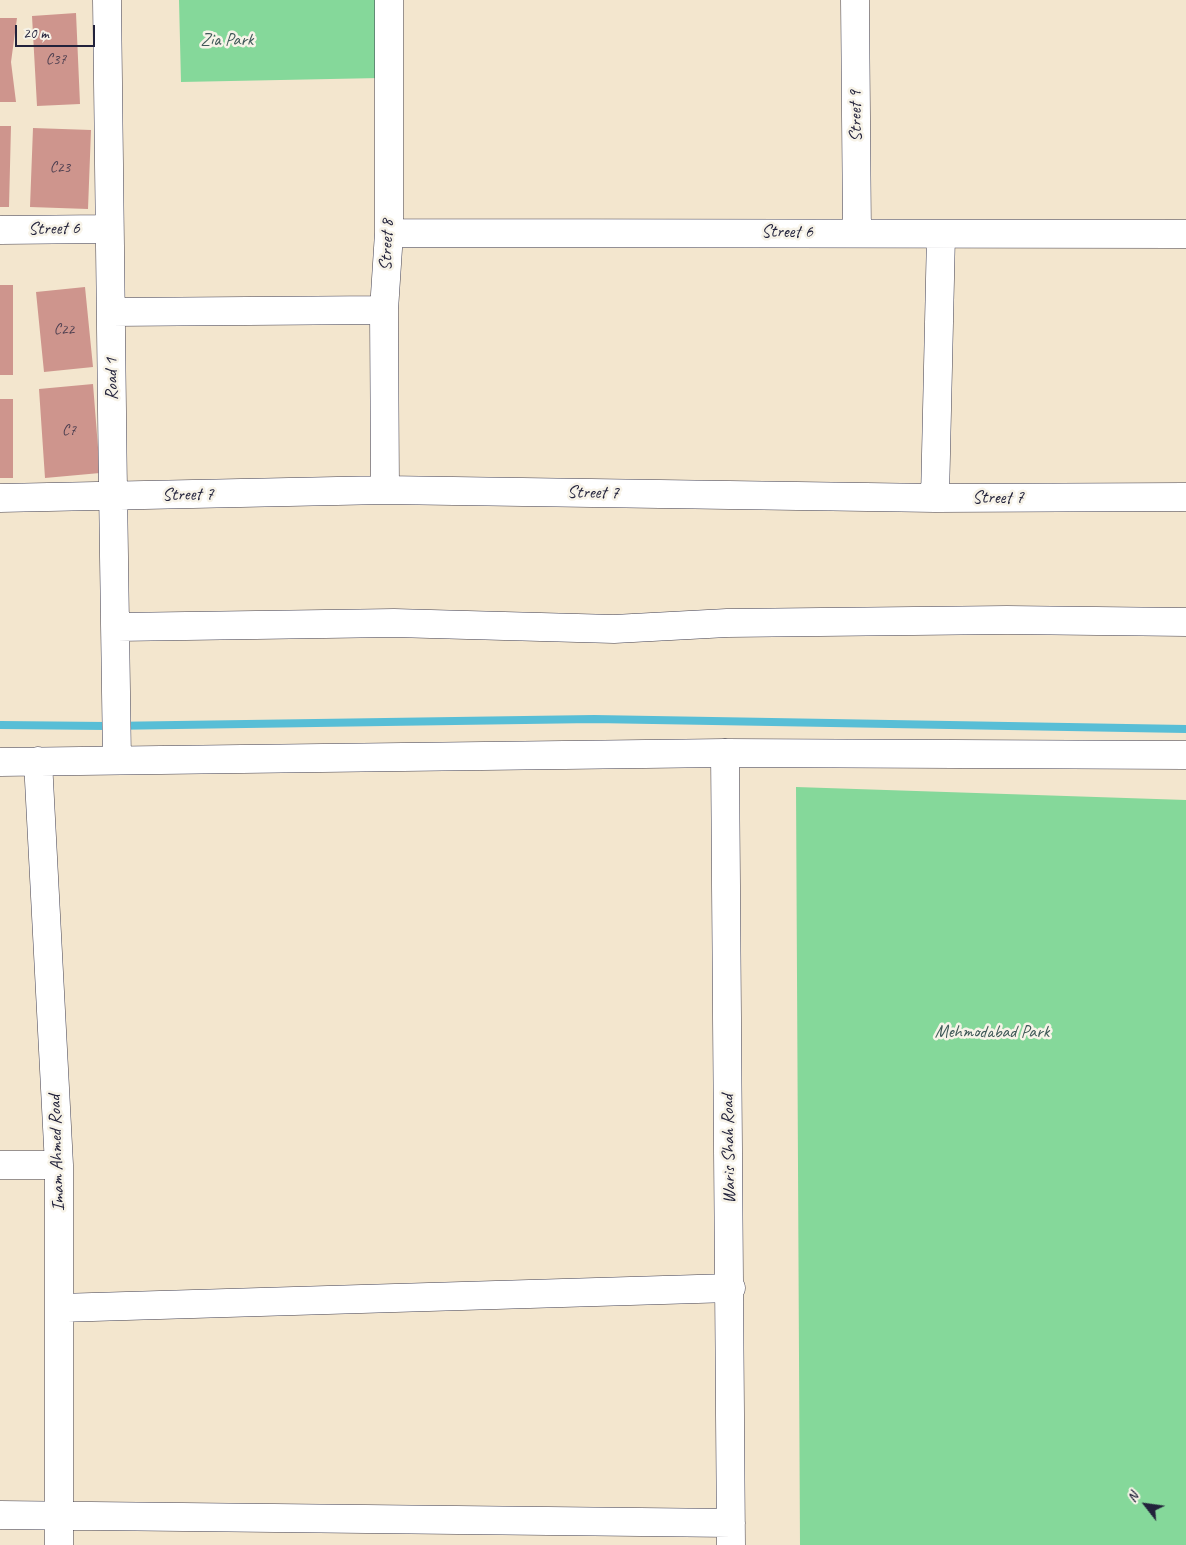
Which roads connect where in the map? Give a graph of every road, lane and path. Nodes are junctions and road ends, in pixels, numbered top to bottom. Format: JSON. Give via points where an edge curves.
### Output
{"nodes":[{"id":1,"x":107,"y":0,"type":"edge"},
{"id":2,"x":389,"y":0,"type":"edge"},
{"id":3,"x":855,"y":0,"type":"edge"},
{"id":4,"x":108,"y":228,"type":"junction"},
{"id":5,"x":0,"y":230,"type":"edge"},
{"id":6,"x":389,"y":232,"type":"junction"},
{"id":7,"x":857,"y":232,"type":"junction"},
{"id":8,"x":1186,"y":234,"type":"edge"},
{"id":9,"x":941,"y":235,"type":"junction"},
{"id":10,"x":384,"y":310,"type":"junction"},
{"id":11,"x":111,"y":312,"type":"junction"},
{"id":12,"x":385,"y":490,"type":"junction"},
{"id":13,"x":115,"y":496,"type":"junction"},
{"id":14,"x":0,"y":498,"type":"edge"},
{"id":15,"x":935,"y":498,"type":"junction"},
{"id":16,"x":1186,"y":498,"type":"edge"},
{"id":17,"x":1186,"y":622,"type":"edge"},
{"id":18,"x":117,"y":627,"type":"junction"},
{"id":19,"x":725,"y":753,"type":"junction"},
{"id":20,"x":1186,"y":755,"type":"edge"},
{"id":21,"x":117,"y":759,"type":"junction"},
{"id":22,"x":38,"y":761,"type":"junction"},
{"id":23,"x":0,"y":762,"type":"edge"},
{"id":24,"x":0,"y":1165,"type":"edge"},
{"id":25,"x":59,"y":1165,"type":"junction"},
{"id":26,"x":730,"y":1288,"type":"junction"},
{"id":27,"x":59,"y":1308,"type":"junction"},
{"id":28,"x":0,"y":1515,"type":"edge"},
{"id":29,"x":59,"y":1516,"type":"junction"},
{"id":30,"x":731,"y":1534,"type":"edge"},
{"id":31,"x":59,"y":1545,"type":"edge"}],
"edges":[{"from":1,"to":4,"type":"street","name":"Road 1"},
{"from":2,"to":6,"type":"street","name":"Street 8"},
{"from":3,"to":7,"type":"street","name":"Street 9"},
{"from":4,"to":5,"type":"street","name":"Street 6"},
{"from":4,"to":11,"type":"street","name":"Road 1"},
{"from":6,"to":7,"type":"street","name":"Street 6"},
{"from":6,"to":10,"type":"street","name":"Street 8"},
{"from":7,"to":9,"type":"street","name":"Street 6"},
{"from":8,"to":9,"type":"street","name":"Street 6"},
{"from":9,"to":15,"type":"street"},
{"from":10,"to":11,"type":"street"},
{"from":10,"to":12,"type":"street","name":"Street 8"},
{"from":11,"to":13,"type":"street","name":"Road 1"},
{"from":12,"to":13,"type":"street","name":"Street 7"},
{"from":12,"to":15,"type":"street","name":"Street 7"},
{"from":13,"to":14,"type":"street","name":"Street 7"},
{"from":13,"to":18,"type":"street","name":"Road 1"},
{"from":15,"to":16,"type":"street","name":"Street 7"},
{"from":17,"to":18,"type":"street","via":[[727,623],[614,629],[394,623]]},
{"from":18,"to":21,"type":"street","name":"Road 1"},
{"from":19,"to":20,"type":"street"},
{"from":19,"to":21,"type":"street"},
{"from":19,"to":26,"type":"street","name":"Waris Shah Road"},
{"from":21,"to":22,"type":"street"},
{"from":22,"to":23,"type":"street"},
{"from":22,"to":25,"type":"street","name":"Imam Ahmed Road"},
{"from":24,"to":25,"type":"street"},
{"from":25,"to":27,"type":"street","name":"Imam Ahmed Road"},
{"from":26,"to":27,"type":"street"},
{"from":26,"to":30,"type":"street","name":"Waris Shah Road"},
{"from":27,"to":29,"type":"street","name":"Imam Ahmed Road"},
{"from":28,"to":29,"type":"street"},
{"from":29,"to":30,"type":"street"},
{"from":29,"to":31,"type":"street","name":"Imam Ahmed Road"}]}
